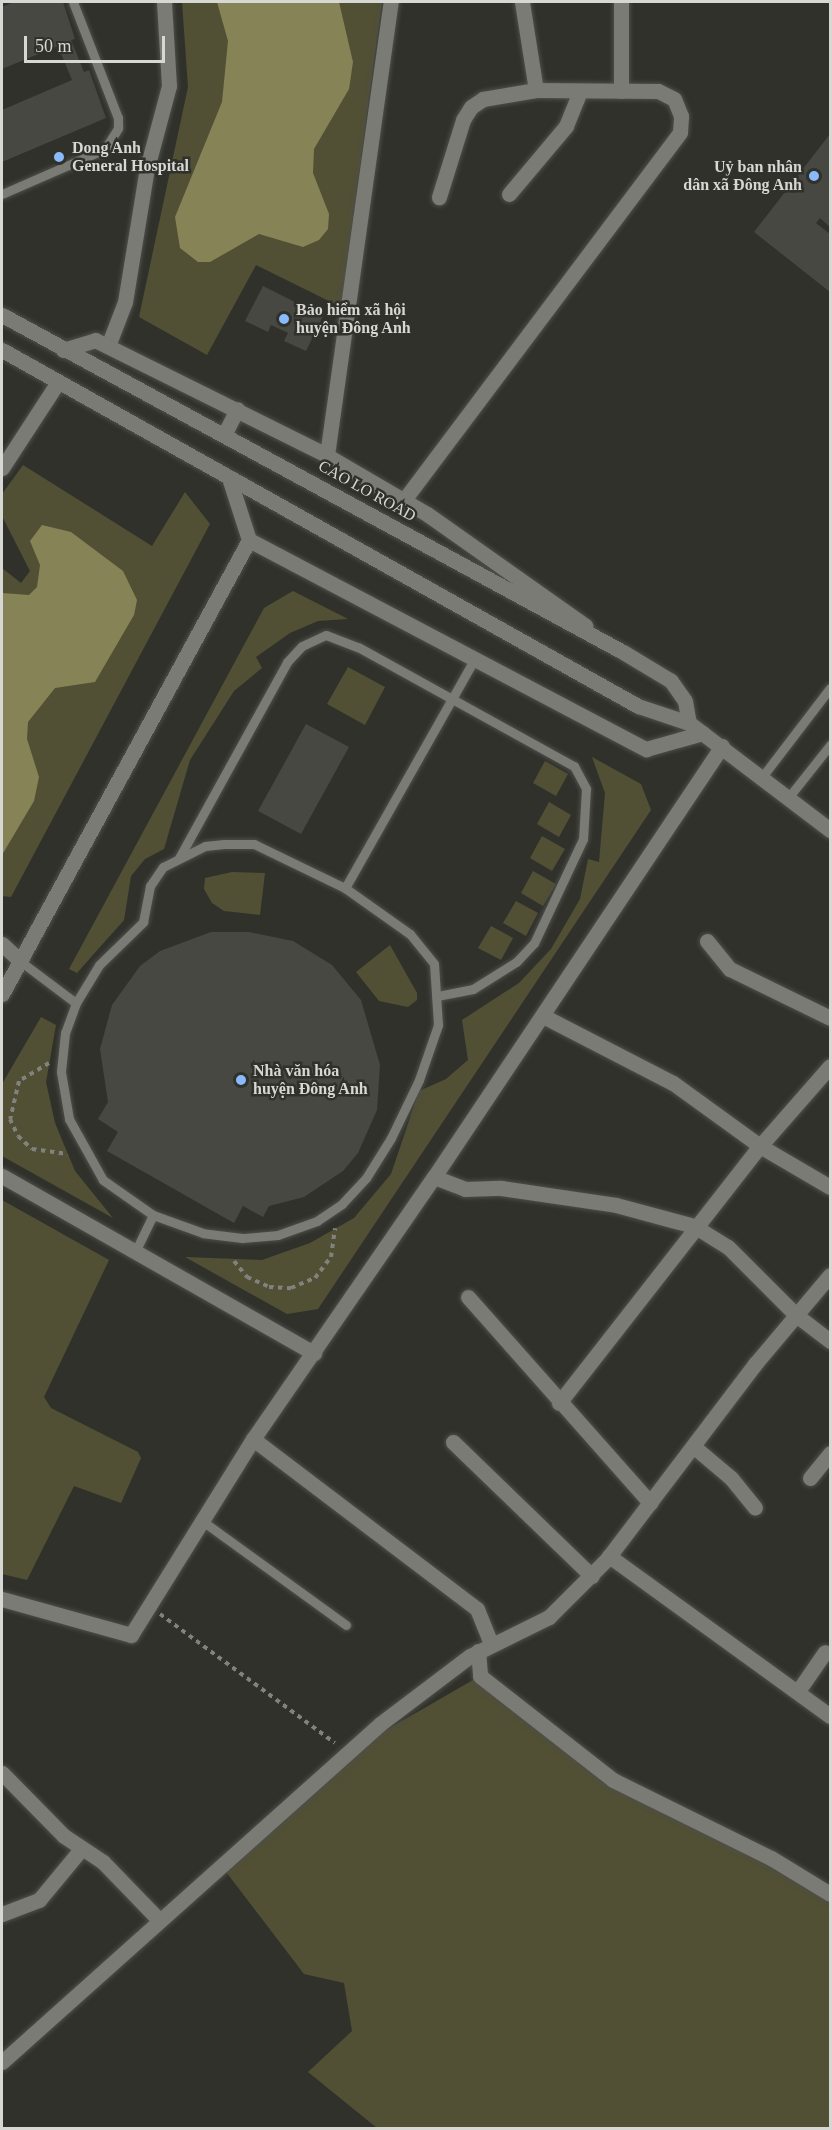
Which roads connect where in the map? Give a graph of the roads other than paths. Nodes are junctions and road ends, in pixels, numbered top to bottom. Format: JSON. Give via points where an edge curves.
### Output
{"nodes":[{"id":1,"x":74,"y":2,"type":"edge"},
{"id":2,"x":164,"y":2,"type":"edge"},
{"id":3,"x":391,"y":2,"type":"edge"},
{"id":4,"x":522,"y":2,"type":"edge"},
{"id":5,"x":621,"y":2,"type":"edge"},
{"id":6,"x":536,"y":90,"type":"junction"},
{"id":7,"x":621,"y":91,"type":"junction"},
{"id":8,"x":579,"y":93,"type":"junction"},
{"id":9,"x":2,"y":194,"type":"edge"},
{"id":10,"x":509,"y":194,"type":"dead end"},
{"id":11,"x":439,"y":197,"type":"dead end"},
{"id":12,"x":2,"y":315,"type":"edge"},
{"id":13,"x":108,"y":346,"type":"junction"},
{"id":14,"x":2,"y":350,"type":"edge"},
{"id":15,"x":63,"y":350,"type":"junction"},
{"id":16,"x":58,"y":382,"type":"junction"},
{"id":17,"x":237,"y":409,"type":"junction"},
{"id":18,"x":224,"y":435,"type":"junction"},
{"id":19,"x":327,"y":455,"type":"junction"},
{"id":20,"x":3,"y":463,"type":"edge"},
{"id":21,"x":230,"y":480,"type":"junction"},
{"id":22,"x":404,"y":500,"type":"junction"},
{"id":23,"x":249,"y":540,"type":"junction"},
{"id":24,"x":623,"y":652,"type":"junction"},
{"id":25,"x":475,"y":658,"type":"junction"},
{"id":26,"x":831,"y":688,"type":"edge"},
{"id":27,"x":451,"y":698,"type":"junction"},
{"id":28,"x":689,"y":723,"type":"junction"},
{"id":29,"x":703,"y":733,"type":"junction"},
{"id":30,"x":831,"y":745,"type":"edge"},
{"id":31,"x":722,"y":746,"type":"junction"},
{"id":32,"x":762,"y":777,"type":"junction"},
{"id":33,"x":788,"y":798,"type":"junction"},
{"id":34,"x":831,"y":830,"type":"edge"},
{"id":35,"x":179,"y":858,"type":"junction"},
{"id":36,"x":345,"y":888,"type":"junction"},
{"id":37,"x":707,"y":941,"type":"dead end"},
{"id":38,"x":2,"y":944,"type":"edge"},
{"id":39,"x":20,"y":961,"type":"junction"},
{"id":40,"x":2,"y":994,"type":"edge"},
{"id":41,"x":437,"y":996,"type":"junction"},
{"id":42,"x":75,"y":1003,"type":"junction"},
{"id":43,"x":543,"y":1016,"type":"junction"},
{"id":44,"x":831,"y":1018,"type":"edge"},
{"id":45,"x":831,"y":1066,"type":"edge"},
{"id":46,"x":760,"y":1146,"type":"junction"},
{"id":47,"x":2,"y":1176,"type":"edge"},
{"id":48,"x":434,"y":1177,"type":"junction"},
{"id":49,"x":831,"y":1187,"type":"edge"},
{"id":50,"x":153,"y":1215,"type":"junction"},
{"id":51,"x":694,"y":1226,"type":"junction"},
{"id":52,"x":135,"y":1252,"type":"junction"},
{"id":53,"x":831,"y":1275,"type":"edge"},
{"id":54,"x":468,"y":1297,"type":"dead end"},
{"id":55,"x":796,"y":1315,"type":"junction"},
{"id":56,"x":831,"y":1341,"type":"edge"},
{"id":57,"x":314,"y":1353,"type":"junction"},
{"id":58,"x":559,"y":1404,"type":"junction"},
{"id":59,"x":254,"y":1439,"type":"junction"},
{"id":60,"x":453,"y":1442,"type":"dead end"},
{"id":61,"x":693,"y":1446,"type":"junction"},
{"id":62,"x":831,"y":1453,"type":"edge"},
{"id":63,"x":810,"y":1478,"type":"dead end"},
{"id":64,"x":650,"y":1503,"type":"junction"},
{"id":65,"x":755,"y":1508,"type":"dead end"},
{"id":66,"x":201,"y":1520,"type":"junction"},
{"id":67,"x":609,"y":1556,"type":"junction"},
{"id":68,"x":592,"y":1576,"type":"junction"},
{"id":69,"x":2,"y":1599,"type":"edge"},
{"id":70,"x":346,"y":1624,"type":"dead end"},
{"id":71,"x":485,"y":1648,"type":"junction"},
{"id":72,"x":825,"y":1652,"type":"dead end"},
{"id":73,"x":798,"y":1692,"type":"junction"},
{"id":74,"x":831,"y":1716,"type":"edge"},
{"id":75,"x":2,"y":1773,"type":"edge"},
{"id":76,"x":82,"y":1848,"type":"junction"},
{"id":77,"x":831,"y":1894,"type":"edge"},
{"id":78,"x":2,"y":1914,"type":"edge"},
{"id":79,"x":158,"y":1919,"type":"junction"},
{"id":80,"x":2,"y":2062,"type":"edge"}],
"edges":[{"from":1,"to":9,"type":"lane","via":[[118,118],[118,128],[105,149]]},
{"from":2,"to":13,"type":"street","via":[[170,86],[147,168],[124,302]]},
{"from":3,"to":19,"type":"street"},
{"from":4,"to":6,"type":"street"},
{"from":5,"to":7,"type":"street"},
{"from":6,"to":8,"type":"street"},
{"from":6,"to":11,"type":"street","via":[[483,99],[471,107]]},
{"from":7,"to":8,"type":"street"},
{"from":7,"to":22,"type":"street","via":[[658,91],[674,99],[681,116],[680,132]]},
{"from":8,"to":10,"type":"street","via":[[566,126]]},
{"from":12,"to":15,"type":"street","name":"CAO LO ROAD"},
{"from":13,"to":15,"type":"street","via":[[95,340]]},
{"from":13,"to":17,"type":"street"},
{"from":14,"to":16,"type":"street"},
{"from":15,"to":18,"type":"street","name":"CAO LO ROAD"},
{"from":16,"to":20,"type":"street"},
{"from":16,"to":21,"type":"street"},
{"from":17,"to":18,"type":"street"},
{"from":17,"to":19,"type":"street"},
{"from":18,"to":24,"type":"street","name":"CAO LO ROAD"},
{"from":19,"to":22,"type":"street"},
{"from":21,"to":23,"type":"street"},
{"from":21,"to":28,"type":"street","via":[[638,706]]},
{"from":22,"to":24,"type":"street"},
{"from":23,"to":25,"type":"street"},
{"from":23,"to":39,"type":"street"},
{"from":24,"to":28,"type":"street","name":"CAO LO ROAD","via":[[671,681],[685,701]]},
{"from":25,"to":27,"type":"lane"},
{"from":25,"to":29,"type":"street","via":[[646,749]]},
{"from":26,"to":32,"type":"lane"},
{"from":27,"to":35,"type":"lane","via":[[341,638],[326,635],[302,646],[287,662]]},
{"from":27,"to":36,"type":"lane"},
{"from":27,"to":41,"type":"lane","via":[[574,766],[586,789],[588,817],[573,868],[534,943],[494,978],[473,989]]},
{"from":28,"to":29,"type":"street"},
{"from":29,"to":31,"type":"street"},
{"from":30,"to":33,"type":"lane"},
{"from":31,"to":32,"type":"street"},
{"from":31,"to":43,"type":"street"},
{"from":32,"to":33,"type":"street"},
{"from":33,"to":34,"type":"street"},
{"from":35,"to":36,"type":"lane","via":[[205,846],[254,844]]},
{"from":35,"to":42,"type":"lane","via":[[163,867],[150,886],[143,922],[99,965]]},
{"from":36,"to":41,"type":"lane","via":[[410,934],[434,964]]},
{"from":37,"to":44,"type":"street","via":[[730,969]]},
{"from":38,"to":39,"type":"street"},
{"from":39,"to":40,"type":"street"},
{"from":39,"to":42,"type":"lane"},
{"from":41,"to":50,"type":"lane","via":[[438,1026],[419,1080],[392,1138],[366,1178],[342,1204],[317,1221],[279,1235],[242,1238],[202,1233]]},
{"from":42,"to":50,"type":"lane","via":[[65,1033],[62,1072],[69,1119],[103,1180]]},
{"from":43,"to":46,"type":"street","via":[[674,1083]]},
{"from":43,"to":48,"type":"street"},
{"from":45,"to":46,"type":"street"},
{"from":46,"to":49,"type":"street"},
{"from":46,"to":51,"type":"street"},
{"from":47,"to":52,"type":"street"},
{"from":48,"to":51,"type":"street","via":[[465,1190],[501,1188],[616,1205]]},
{"from":48,"to":57,"type":"street"},
{"from":50,"to":52,"type":"lane"},
{"from":51,"to":55,"type":"street","via":[[728,1247]]},
{"from":51,"to":58,"type":"street"},
{"from":52,"to":57,"type":"street"},
{"from":53,"to":55,"type":"street"},
{"from":54,"to":58,"type":"street"},
{"from":55,"to":56,"type":"street"},
{"from":55,"to":61,"type":"street"},
{"from":57,"to":59,"type":"street"},
{"from":58,"to":64,"type":"street"},
{"from":59,"to":66,"type":"street"},
{"from":59,"to":71,"type":"street","via":[[477,1609]]},
{"from":60,"to":68,"type":"street"},
{"from":61,"to":64,"type":"street"},
{"from":61,"to":65,"type":"street","via":[[731,1478]]},
{"from":62,"to":63,"type":"street"},
{"from":64,"to":67,"type":"street"},
{"from":66,"to":69,"type":"street","via":[[131,1635]]},
{"from":66,"to":70,"type":"lane"},
{"from":67,"to":68,"type":"street"},
{"from":67,"to":73,"type":"street"},
{"from":68,"to":71,"type":"street","via":[[549,1617]]},
{"from":71,"to":77,"type":"street","via":[[480,1676],[613,1780],[771,1858]]},
{"from":71,"to":79,"type":"street","via":[[348,1752]]},
{"from":72,"to":73,"type":"street"},
{"from":73,"to":74,"type":"street"},
{"from":75,"to":76,"type":"street"},
{"from":76,"to":78,"type":"street","via":[[39,1900]]},
{"from":76,"to":79,"type":"street","via":[[103,1862]]},
{"from":79,"to":80,"type":"street"}]}
